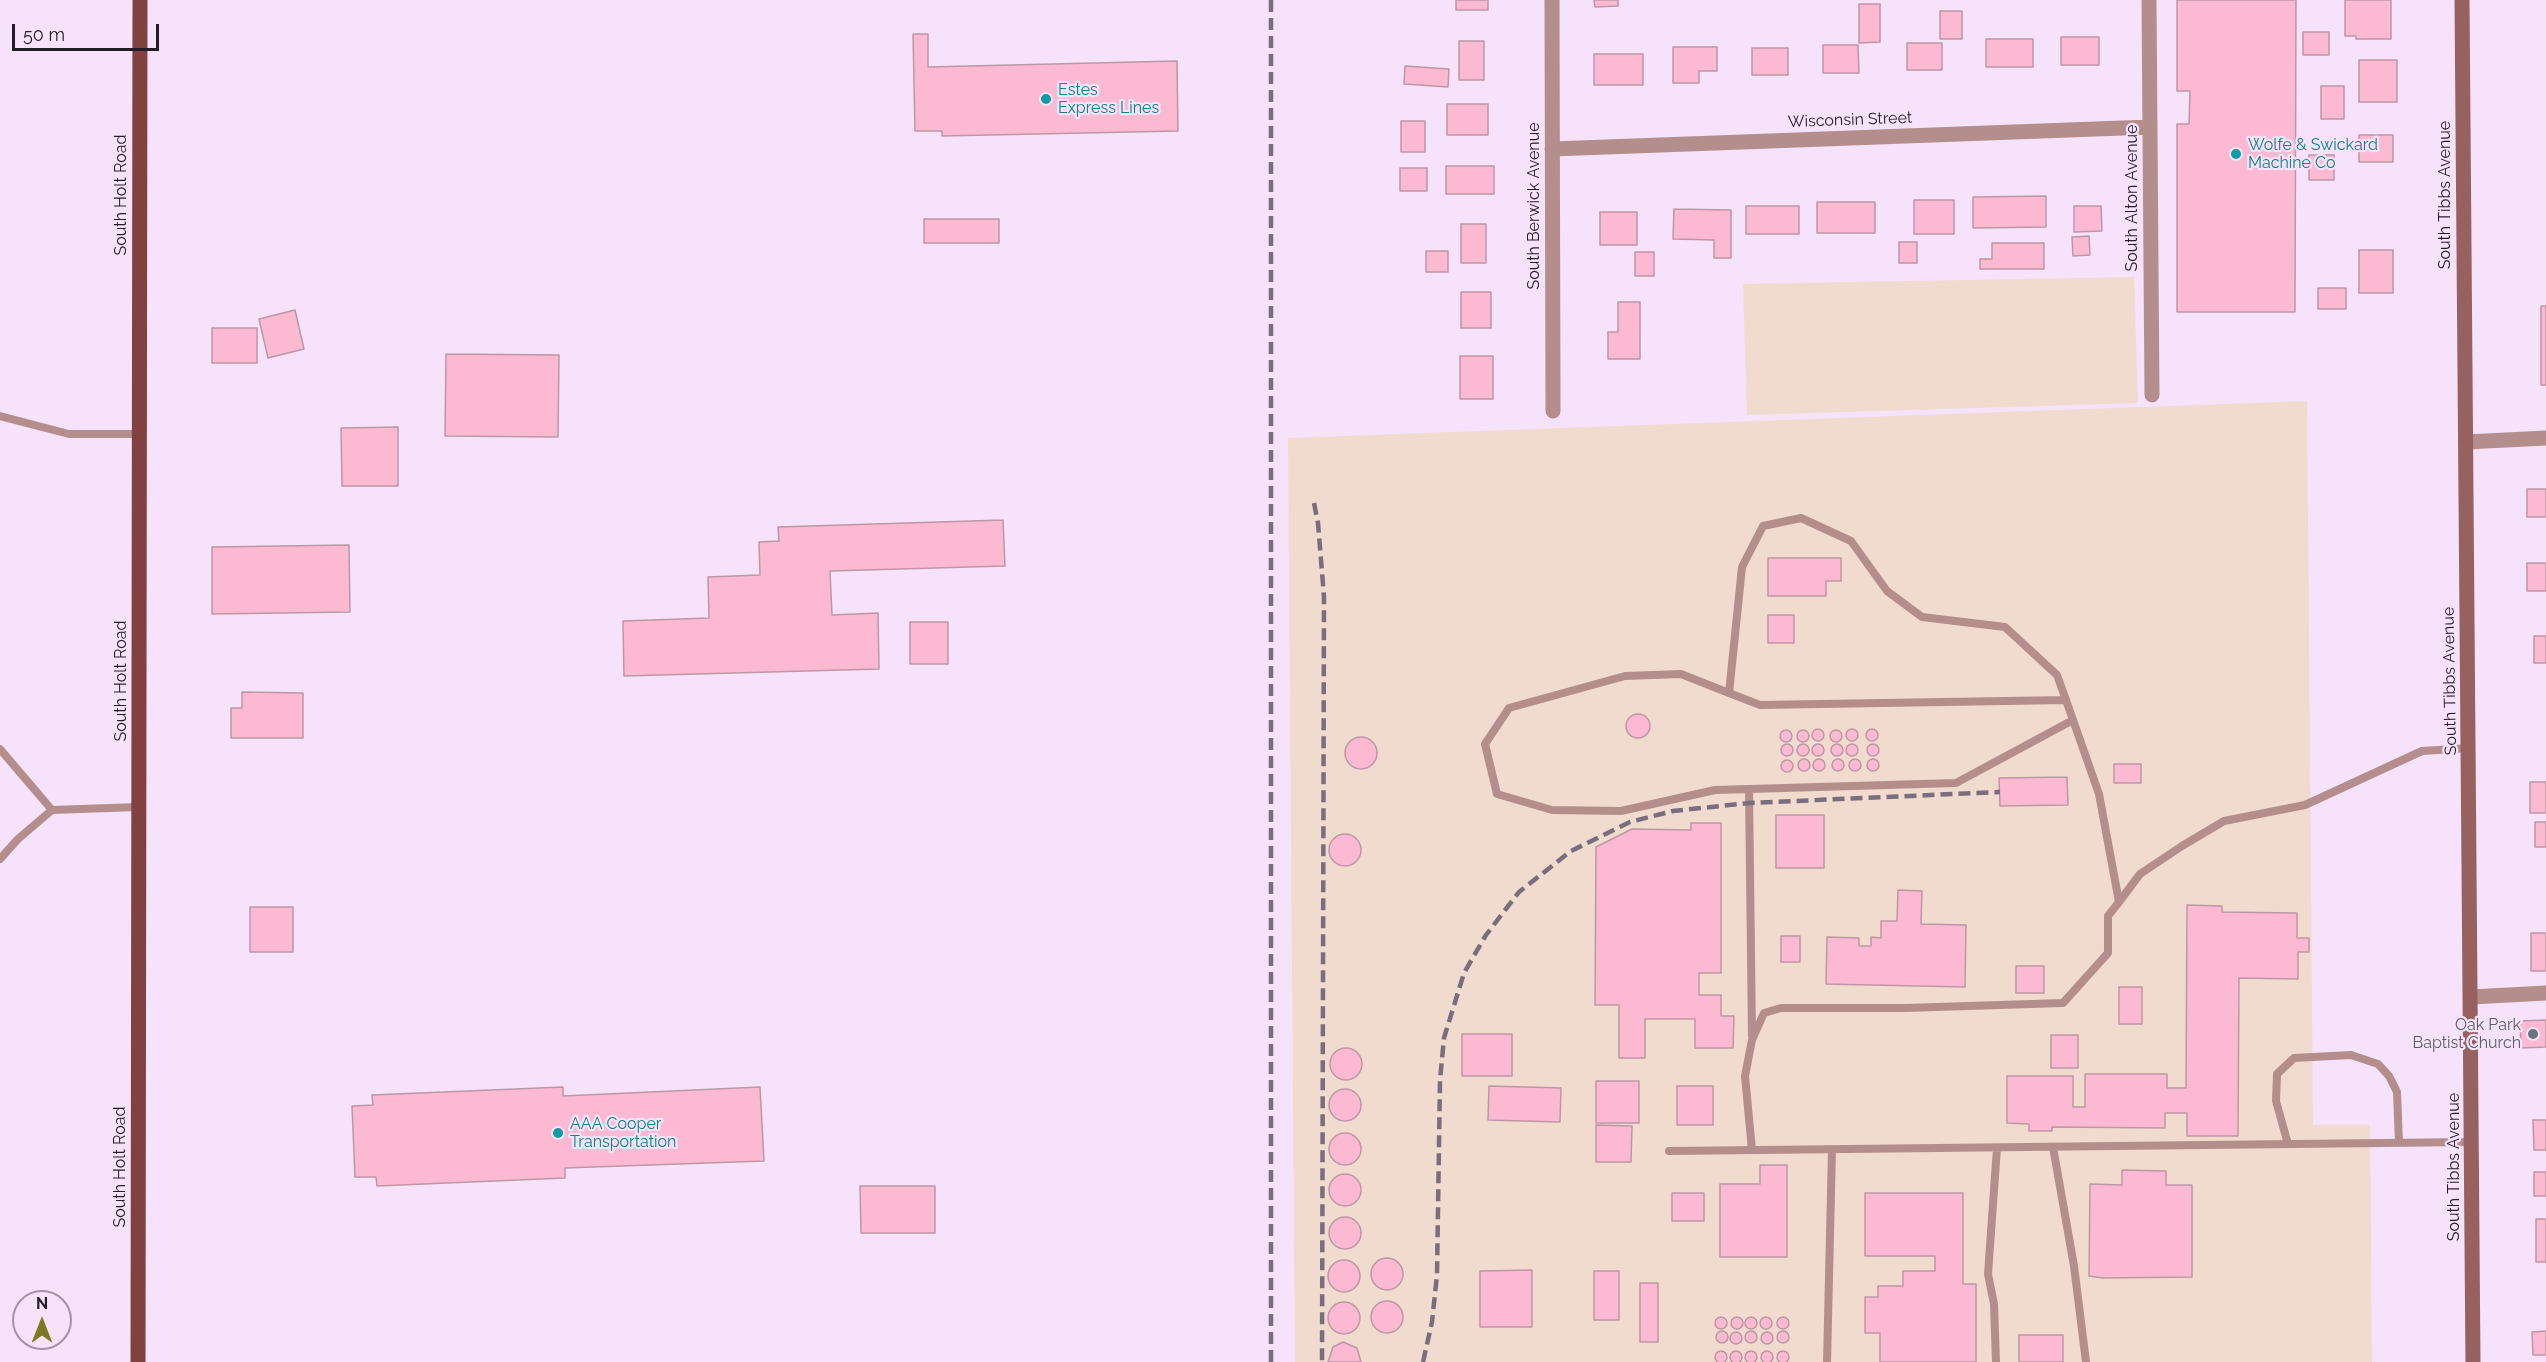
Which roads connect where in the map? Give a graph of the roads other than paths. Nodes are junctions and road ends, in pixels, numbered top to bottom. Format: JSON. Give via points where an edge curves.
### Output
{"nodes":[{"id":1,"x":140,"y":0,"type":"edge"},
{"id":2,"x":1552,"y":0,"type":"edge"},
{"id":3,"x":2149,"y":0,"type":"edge"},
{"id":4,"x":2462,"y":0,"type":"edge"},
{"id":5,"x":2150,"y":127,"type":"junction"},
{"id":6,"x":1552,"y":149,"type":"junction"},
{"id":7,"x":2152,"y":395,"type":"dead end"},
{"id":8,"x":1553,"y":411,"type":"dead end"},
{"id":9,"x":0,"y":416,"type":"edge"},
{"id":10,"x":139,"y":434,"type":"junction"},
{"id":11,"x":2546,"y":438,"type":"edge"},
{"id":12,"x":2466,"y":442,"type":"junction"},
{"id":13,"x":1729,"y":693,"type":"junction"},
{"id":14,"x":2066,"y":700,"type":"junction"},
{"id":15,"x":2073,"y":720,"type":"junction"},
{"id":16,"x":2469,"y":748,"type":"junction"},
{"id":17,"x":0,"y":749,"type":"edge"},
{"id":18,"x":1749,"y":789,"type":"junction"},
{"id":19,"x":139,"y":807,"type":"junction"},
{"id":20,"x":52,"y":810,"type":"junction"},
{"id":21,"x":0,"y":860,"type":"edge"},
{"id":22,"x":2119,"y":902,"type":"junction"},
{"id":23,"x":2546,"y":993,"type":"edge"},
{"id":24,"x":2471,"y":997,"type":"junction"},
{"id":25,"x":1752,"y":1041,"type":"junction"},
{"id":26,"x":2472,"y":1142,"type":"junction"},
{"id":27,"x":2399,"y":1143,"type":"junction"},
{"id":28,"x":2288,"y":1144,"type":"junction"},
{"id":29,"x":1996,"y":1148,"type":"junction"},
{"id":30,"x":2053,"y":1148,"type":"junction"},
{"id":31,"x":1752,"y":1150,"type":"junction"},
{"id":32,"x":1832,"y":1150,"type":"junction"},
{"id":33,"x":1668,"y":1151,"type":"dead end"},
{"id":34,"x":138,"y":1362,"type":"edge"},
{"id":35,"x":1827,"y":1362,"type":"edge"},
{"id":36,"x":1996,"y":1362,"type":"edge"},
{"id":37,"x":2086,"y":1362,"type":"edge"},
{"id":38,"x":2473,"y":1362,"type":"edge"}],
"edges":[{"from":1,"to":10,"type":"main road","name":"South Holt Road"},
{"from":2,"to":6,"type":"street","name":"South Berwick Avenue"},
{"from":3,"to":5,"type":"street","name":"South Alton Avenue"},
{"from":4,"to":12,"type":"main road","name":"South Tibbs Avenue"},
{"from":5,"to":6,"type":"street","name":"Wisconsin Street"},
{"from":5,"to":7,"type":"street","name":"South Alton Avenue"},
{"from":6,"to":8,"type":"street","name":"South Berwick Avenue"},
{"from":9,"to":10,"type":"lane","via":[[69,434]]},
{"from":10,"to":19,"type":"main road","name":"South Holt Road"},
{"from":11,"to":12,"type":"street"},
{"from":12,"to":16,"type":"main road","name":"South Tibbs Avenue"},
{"from":13,"to":14,"type":"lane","via":[[1760,705]]},
{"from":13,"to":14,"type":"lane","via":[[1742,567],[1763,526],[1801,518],[1851,541],[1887,591],[1922,617],[2005,627],[2057,675]]},
{"from":13,"to":18,"type":"lane","via":[[1681,674],[1625,676],[1509,708],[1485,744],[1497,794],[1552,810],[1621,811],[1715,790]]},
{"from":14,"to":15,"type":"lane"},
{"from":15,"to":18,"type":"lane","via":[[1956,783]]},
{"from":15,"to":22,"type":"lane","via":[[2099,794]]},
{"from":16,"to":22,"type":"lane","via":[[2422,751],[2305,805],[2224,821],[2140,874]]},
{"from":16,"to":24,"type":"main road","name":"South Tibbs Avenue"},
{"from":17,"to":20,"type":"lane"},
{"from":18,"to":25,"type":"lane"},
{"from":19,"to":20,"type":"lane"},
{"from":19,"to":34,"type":"main road","name":"South Holt Road"},
{"from":20,"to":21,"type":"lane"},
{"from":22,"to":25,"type":"lane","via":[[2108,916],[2108,954],[2063,1003],[1781,1008],[1764,1013]]},
{"from":23,"to":24,"type":"street"},
{"from":24,"to":26,"type":"main road","name":"South Tibbs Avenue"},
{"from":25,"to":31,"type":"lane","via":[[1745,1077]]},
{"from":26,"to":27,"type":"lane"},
{"from":26,"to":38,"type":"main road","name":"South Tibbs Avenue"},
{"from":27,"to":28,"type":"lane"},
{"from":27,"to":28,"type":"lane","via":[[2397,1092],[2389,1076],[2378,1064],[2351,1055],[2294,1059],[2277,1074],[2276,1101]]},
{"from":28,"to":30,"type":"lane"},
{"from":29,"to":30,"type":"lane"},
{"from":29,"to":32,"type":"lane"},
{"from":29,"to":36,"type":"lane","via":[[1988,1274],[1994,1305]]},
{"from":30,"to":37,"type":"lane"},
{"from":31,"to":32,"type":"lane"},
{"from":31,"to":33,"type":"lane"},
{"from":32,"to":35,"type":"lane"}]}
